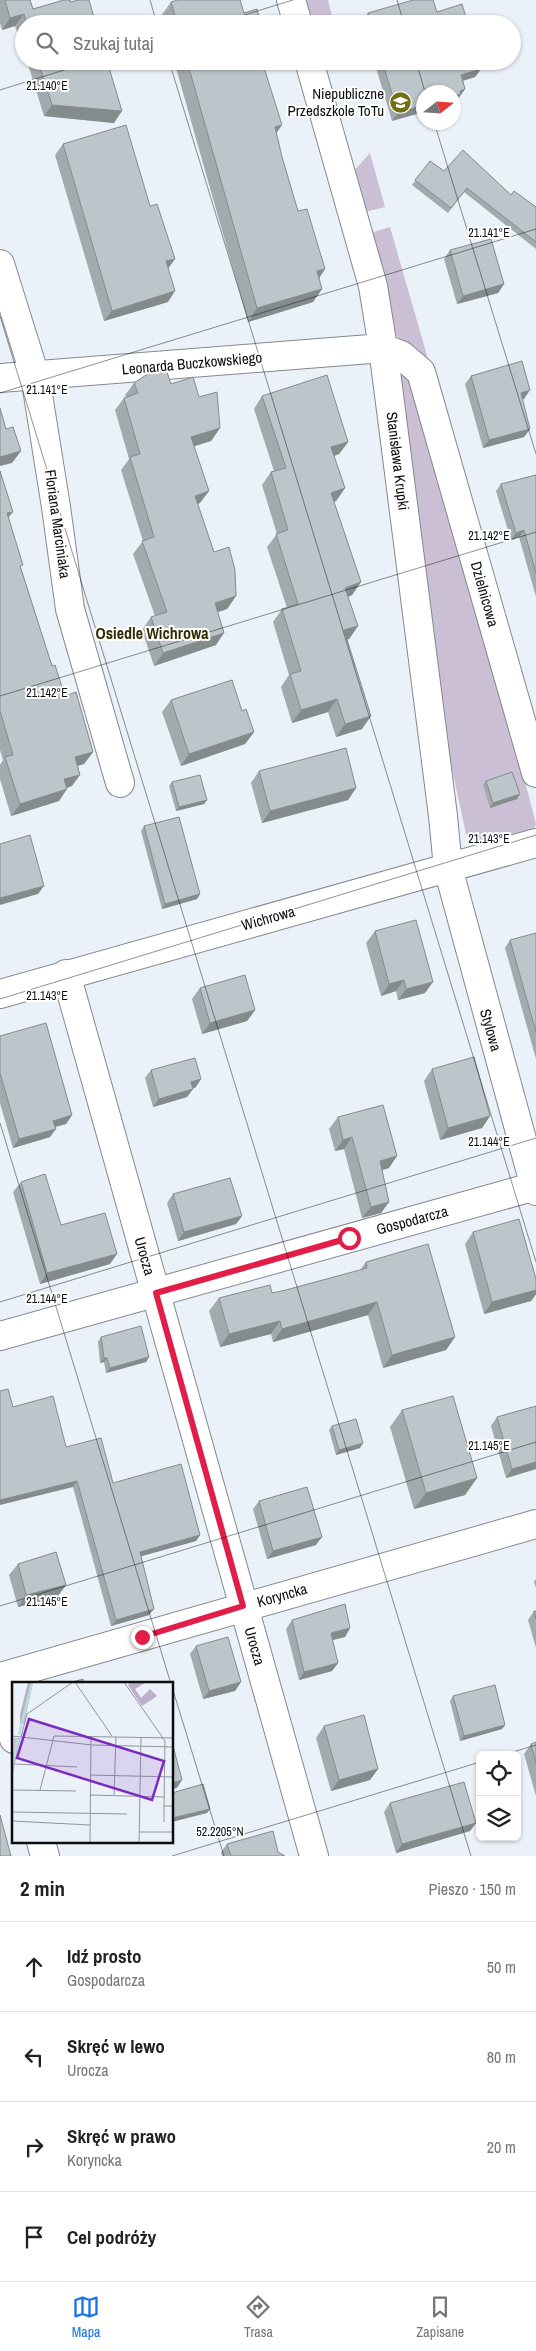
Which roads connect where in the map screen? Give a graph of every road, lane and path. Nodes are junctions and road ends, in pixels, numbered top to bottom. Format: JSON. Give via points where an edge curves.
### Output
{"nodes":[{"id":1,"x":291,"y":0,"type":"edge"},
{"id":2,"x":295,"y":15,"type":"edge"},
{"id":3,"x":312,"y":70,"type":"edge"},
{"id":4,"x":0,"y":264,"type":"edge"},
{"id":5,"x":383,"y":348,"type":"junction"},
{"id":6,"x":35,"y":376,"type":"junction"},
{"id":7,"x":0,"y":378,"type":"edge"},
{"id":8,"x":536,"y":773,"type":"edge"},
{"id":9,"x":120,"y":783,"type":"dead end"},
{"id":10,"x":536,"y":843,"type":"edge"},
{"id":11,"x":448,"y":868,"type":"junction"},
{"id":12,"x":66,"y":974,"type":"junction"},
{"id":13,"x":0,"y":994,"type":"edge"},
{"id":14,"x":536,"y":1188,"type":"edge"},
{"id":15,"x":156,"y":1293,"type":"junction"},
{"id":16,"x":0,"y":1336,"type":"edge"},
{"id":17,"x":536,"y":1524,"type":"edge"},
{"id":18,"x":243,"y":1606,"type":"junction"},
{"id":19,"x":0,"y":1677,"type":"edge"},
{"id":20,"x":0,"y":1691,"type":"edge"},
{"id":21,"x":12,"y":1732,"type":"edge"},
{"id":22,"x":314,"y":1856,"type":"edge"}],
"edges":[{"from":1,"to":2,"type":"street"},
{"from":3,"to":5,"type":"street","name":"Stanisława Krupki","via":[[373,286]]},
{"from":4,"to":6,"type":"street","name":"Floriana Marciniaka"},
{"from":5,"to":6,"type":"street","name":"Leonarda Buczkowskiego"},
{"from":5,"to":8,"type":"street","name":"Dzielnicowa","via":[[401,355],[421,372]]},
{"from":5,"to":11,"type":"street","name":"Stanisława Krupki"},
{"from":6,"to":7,"type":"street","name":"Leonarda Buczkowskiego"},
{"from":6,"to":9,"type":"street","name":"Floriana Marciniaka","via":[[70,608]]},
{"from":10,"to":11,"type":"street","name":"Wichrowa"},
{"from":11,"to":12,"type":"street","name":"Wichrowa"},
{"from":11,"to":14,"type":"street","name":"Stylowa"},
{"from":12,"to":13,"type":"street","name":"Wichrowa"},
{"from":12,"to":15,"type":"street","name":"Urocza"},
{"from":14,"to":15,"type":"street","name":"Gospodarcza"},
{"from":15,"to":16,"type":"street","name":"Gospodarcza"},
{"from":15,"to":18,"type":"street","name":"Urocza"},
{"from":17,"to":18,"type":"street","name":"Koryncka"},
{"from":18,"to":19,"type":"street","name":"Koryncka"},
{"from":18,"to":22,"type":"street","name":"Urocza"},
{"from":20,"to":21,"type":"street"}]}
